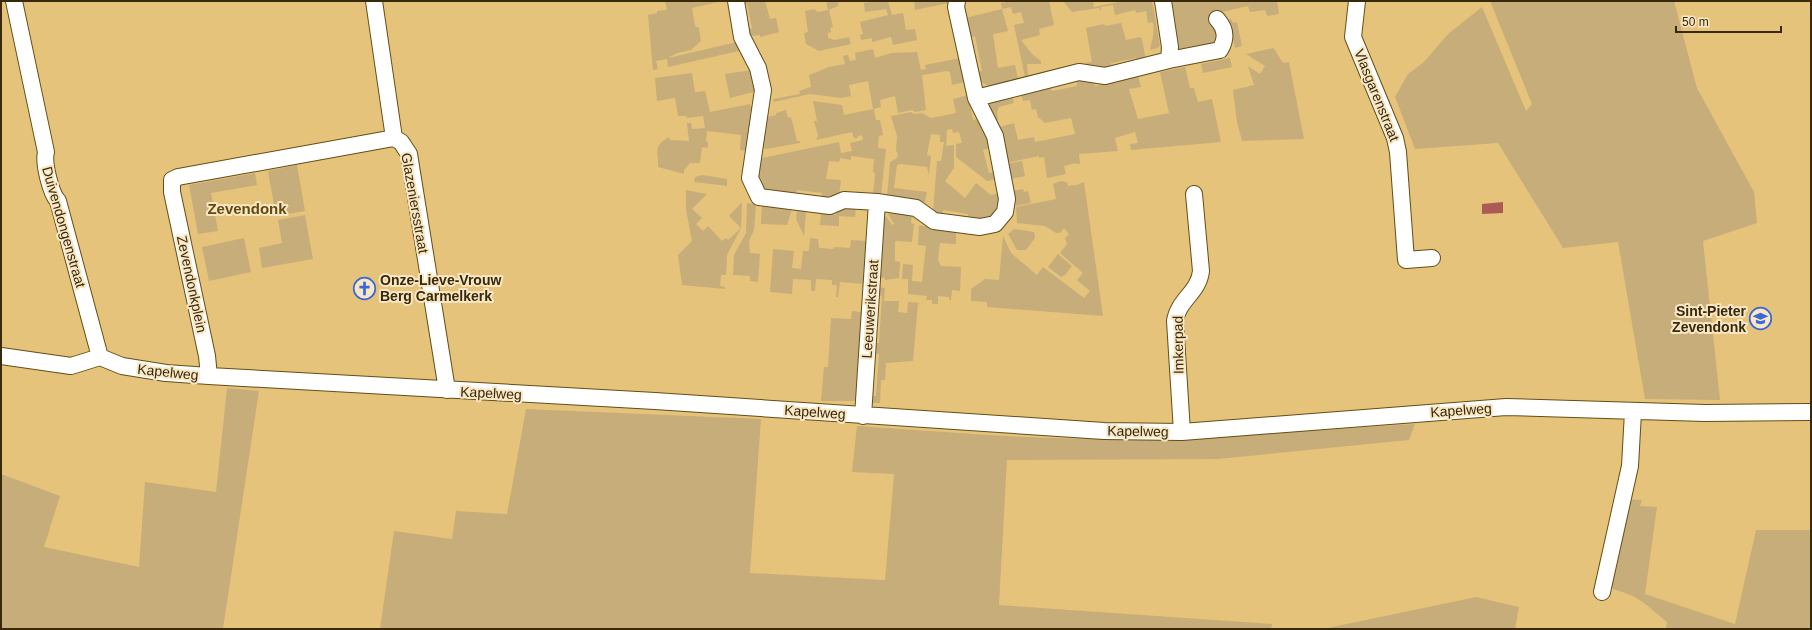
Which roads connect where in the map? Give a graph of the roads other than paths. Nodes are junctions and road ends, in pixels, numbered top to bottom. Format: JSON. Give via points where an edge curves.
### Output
{"nodes":[{"id":1,"x":14,"y":1,"type":"edge"},
{"id":2,"x":374,"y":1,"type":"edge"},
{"id":3,"x":736,"y":1,"type":"edge"},
{"id":4,"x":957,"y":1,"type":"edge"},
{"id":5,"x":1163,"y":1,"type":"edge"},
{"id":6,"x":1357,"y":1,"type":"edge"},
{"id":7,"x":1217,"y":19,"type":"dead end"},
{"id":8,"x":1168,"y":60,"type":"junction"},
{"id":9,"x":976,"y":98,"type":"junction"},
{"id":10,"x":394,"y":138,"type":"junction"},
{"id":11,"x":172,"y":192,"type":"joint"},
{"id":12,"x":1194,"y":194,"type":"dead end"},
{"id":13,"x":877,"y":202,"type":"junction"},
{"id":14,"x":1432,"y":258,"type":"dead end"},
{"id":15,"x":1,"y":356,"type":"edge"},
{"id":16,"x":100,"y":357,"type":"junction"},
{"id":17,"x":209,"y":376,"type":"junction"},
{"id":18,"x":447,"y":390,"type":"junction"},
{"id":19,"x":1632,"y":412,"type":"junction"},
{"id":20,"x":1811,"y":412,"type":"edge"},
{"id":21,"x":863,"y":416,"type":"junction"},
{"id":22,"x":1182,"y":432,"type":"junction"},
{"id":23,"x":1602,"y":592,"type":"dead end"}],
"edges":[{"from":1,"to":16,"type":"street","name":"Duivendongenstraat","via":[[46,152],[48,176],[54,197],[58,201]]},
{"from":2,"to":10,"type":"street","name":"Glazeniersstraat"},
{"from":3,"to":13,"type":"street","via":[[742,37],[758,68],[763,90],[750,178],[759,196],[830,206],[844,200]]},
{"from":4,"to":9,"type":"street","via":[[956,7]]},
{"from":5,"to":8,"type":"street","via":[[1170,47]]},
{"from":6,"to":14,"type":"street","name":"Vlasgarenstraat","via":[[1353,37],[1395,138],[1398,152],[1406,260]]},
{"from":7,"to":8,"type":"street","via":[[1224,26],[1226,35],[1225,43],[1220,50]]},
{"from":8,"to":9,"type":"street","via":[[1105,76],[1079,72]]},
{"from":9,"to":13,"type":"street","via":[[996,143],[1008,199],[1006,212],[1002,217],[991,226],[980,227],[934,221],[916,208]]},
{"from":10,"to":11,"type":"street","name":"Glazeniersstraat","via":[[178,177],[172,180]]},
{"from":10,"to":18,"type":"street","name":"Glazeniersstraat","via":[[401,142],[409,154]]},
{"from":11,"to":17,"type":"street","name":"Zevendonkplein"},
{"from":12,"to":22,"type":"street","name":"Imkerpad","via":[[1200,280],[1178,308],[1175,320]]},
{"from":13,"to":21,"type":"street","name":"Leeuwerikstraat"},
{"from":15,"to":16,"type":"street","via":[[71,366]]},
{"from":16,"to":17,"type":"street","name":"Kapelweg","via":[[122,366]]},
{"from":17,"to":18,"type":"street","name":"Kapelweg"},
{"from":18,"to":21,"type":"street","name":"Kapelweg"},
{"from":19,"to":20,"type":"street","name":"Kapelweg"},
{"from":19,"to":22,"type":"street","name":"Kapelweg","via":[[1506,406]]},
{"from":19,"to":23,"type":"street","via":[[1630,466]]},
{"from":21,"to":22,"type":"street","name":"Kapelweg","via":[[1104,431]]}]}
